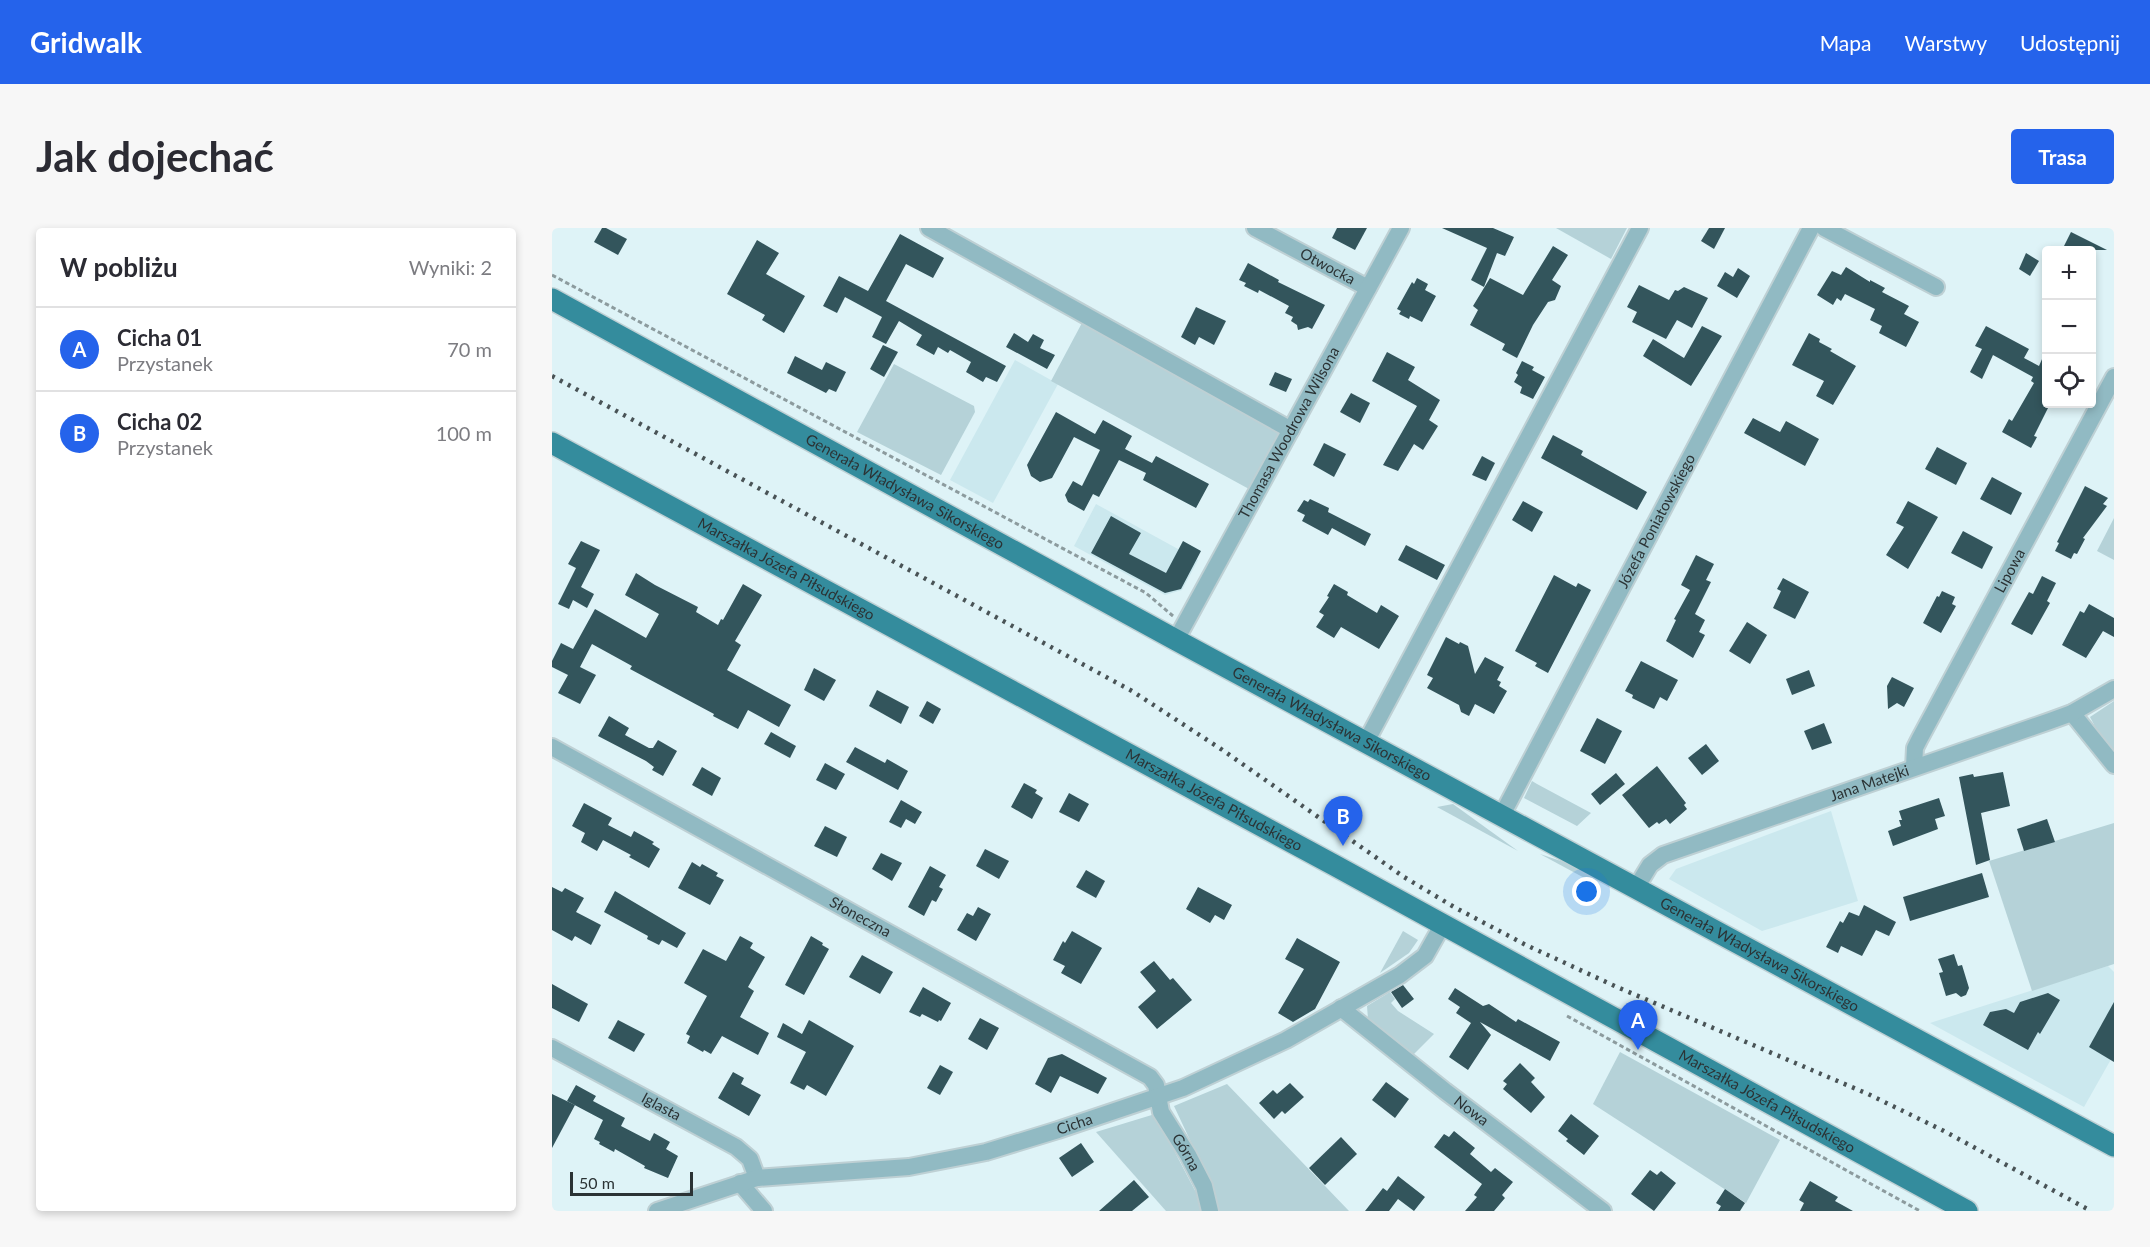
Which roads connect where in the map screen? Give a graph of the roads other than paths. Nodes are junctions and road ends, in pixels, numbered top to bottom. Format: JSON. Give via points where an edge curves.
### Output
{"nodes":[{"id":1,"x":929,"y":228,"type":"edge"},
{"id":2,"x":1255,"y":228,"type":"edge"},
{"id":3,"x":1401,"y":228,"type":"edge"},
{"id":4,"x":1640,"y":228,"type":"edge"},
{"id":5,"x":1811,"y":228,"type":"edge"},
{"id":6,"x":1824,"y":228,"type":"edge"},
{"id":7,"x":1936,"y":287,"type":"dead end"},
{"id":8,"x":1368,"y":288,"type":"junction"},
{"id":9,"x":552,"y":299,"type":"edge"},
{"id":10,"x":2114,"y":377,"type":"edge"},
{"id":11,"x":1291,"y":430,"type":"junction"},
{"id":12,"x":552,"y":443,"type":"edge"},
{"id":13,"x":1181,"y":631,"type":"junction"},
{"id":14,"x":2114,"y":689,"type":"edge"},
{"id":15,"x":2072,"y":713,"type":"junction"},
{"id":16,"x":1366,"y":742,"type":"junction"},
{"id":17,"x":552,"y":747,"type":"edge"},
{"id":18,"x":2114,"y":765,"type":"edge"},
{"id":19,"x":1914,"y":767,"type":"junction"},
{"id":20,"x":1502,"y":815,"type":"junction"},
{"id":21,"x":1636,"y":888,"type":"junction"},
{"id":22,"x":1443,"y":924,"type":"junction"},
{"id":23,"x":1341,"y":1008,"type":"junction"},
{"id":24,"x":552,"y":1048,"type":"edge"},
{"id":25,"x":1158,"y":1097,"type":"junction"},
{"id":26,"x":2114,"y":1146,"type":"edge"},
{"id":27,"x":757,"y":1178,"type":"junction"},
{"id":28,"x":740,"y":1183,"type":"junction"},
{"id":29,"x":657,"y":1211,"type":"edge"},
{"id":30,"x":764,"y":1211,"type":"edge"},
{"id":31,"x":1210,"y":1211,"type":"edge"},
{"id":32,"x":1603,"y":1211,"type":"edge"},
{"id":33,"x":1967,"y":1211,"type":"edge"}],
"edges":[{"from":1,"to":11,"type":"street"},
{"from":2,"to":8,"type":"street","name":"Otwocka"},
{"from":3,"to":8,"type":"street","name":"Thomasa Woodrowa Wilsona"},
{"from":4,"to":16,"type":"street"},
{"from":5,"to":20,"type":"street","name":"Józefa Poniatowskiego"},
{"from":6,"to":7,"type":"street"},
{"from":8,"to":11,"type":"street","name":"Thomasa Woodrowa Wilsona"},
{"from":9,"to":13,"type":"main road","name":"Generała Władysława Sikorskiego"},
{"from":10,"to":19,"type":"street","name":"Lipowa","via":[[1919,740]]},
{"from":11,"to":13,"type":"street","name":"Thomasa Woodrowa Wilsona"},
{"from":12,"to":22,"type":"main road","name":"Marszałka Józefa Piłsudskiego"},
{"from":13,"to":16,"type":"main road","name":"Generała Władysława Sikorskiego"},
{"from":14,"to":15,"type":"street","name":"Jana Matejki"},
{"from":15,"to":18,"type":"street"},
{"from":15,"to":19,"type":"street","name":"Jana Matejki"},
{"from":16,"to":20,"type":"main road","name":"Generała Władysława Sikorskiego"},
{"from":17,"to":25,"type":"street","name":"Słoneczna","via":[[1150,1077]]},
{"from":19,"to":21,"type":"street","name":"Jana Matejki","via":[[1663,855],[1650,865]]},
{"from":20,"to":21,"type":"main road","name":"Generała Władysława Sikorskiego"},
{"from":21,"to":26,"type":"main road","name":"Generała Władysława Sikorskiego"},
{"from":22,"to":23,"type":"street","name":"Cicha","via":[[1425,956],[1412,967]]},
{"from":22,"to":33,"type":"main road","name":"Marszałka Józefa Piłsudskiego"},
{"from":23,"to":25,"type":"street","name":"Cicha","via":[[1258,1054]]},
{"from":23,"to":32,"type":"street","name":"Nowa"},
{"from":24,"to":27,"type":"street","name":"Iglasta","via":[[736,1147],[750,1159]]},
{"from":25,"to":27,"type":"street","name":"Cicha","via":[[986,1152],[949,1160],[909,1167]]},
{"from":25,"to":31,"type":"street","name":"Górna","via":[[1161,1112],[1204,1186]]},
{"from":27,"to":28,"type":"street","name":"Cicha"},
{"from":28,"to":29,"type":"street","name":"Cicha"},
{"from":28,"to":30,"type":"street"}]}
